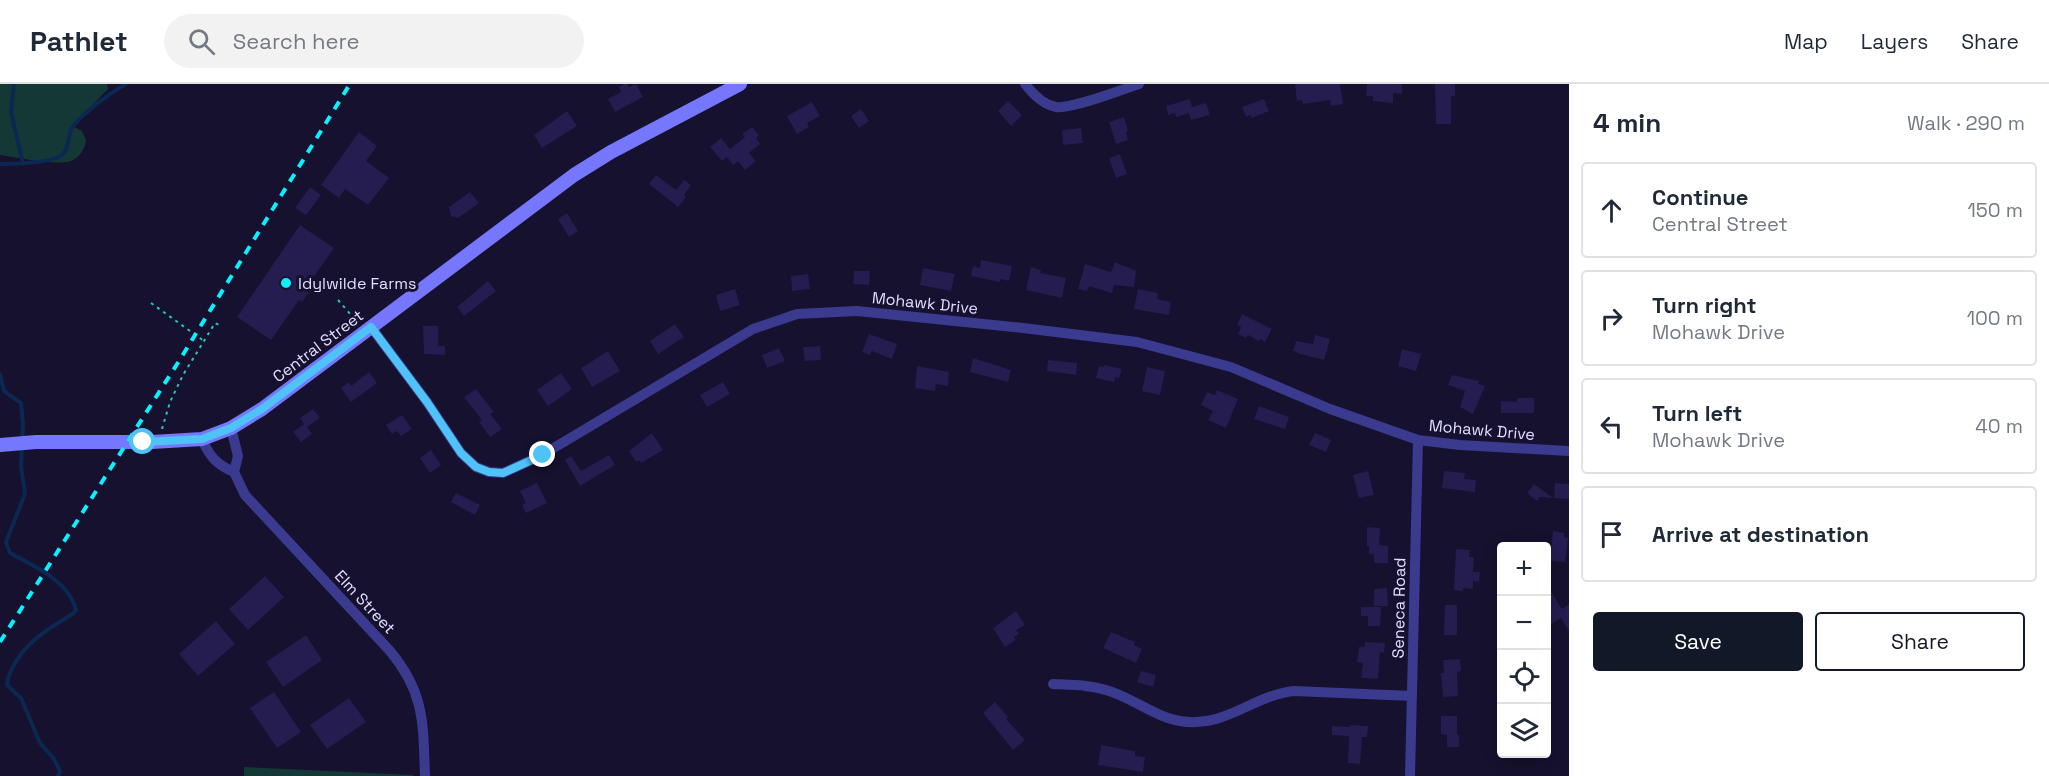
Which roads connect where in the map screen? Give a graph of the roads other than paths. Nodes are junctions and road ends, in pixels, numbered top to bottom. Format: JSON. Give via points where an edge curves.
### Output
{"nodes":[{"id":1,"x":740,"y":84,"type":"edge"},
{"id":2,"x":1025,"y":84,"type":"edge"},
{"id":3,"x":1139,"y":84,"type":"edge"},
{"id":4,"x":366,"y":326,"type":"junction"},
{"id":5,"x":231,"y":428,"type":"junction"},
{"id":6,"x":202,"y":439,"type":"junction"},
{"id":7,"x":1418,"y":440,"type":"junction"},
{"id":8,"x":5,"y":444,"type":"edge"},
{"id":9,"x":1569,"y":451,"type":"edge"},
{"id":10,"x":234,"y":472,"type":"junction"},
{"id":11,"x":1053,"y":684,"type":"dead end"},
{"id":12,"x":1412,"y":696,"type":"junction"},
{"id":13,"x":425,"y":776,"type":"edge"},
{"id":14,"x":1410,"y":776,"type":"edge"}],
"edges":[{"from":1,"to":4,"type":"street","name":"Central Street","via":[[574,175]]},
{"from":2,"to":3,"type":"street","via":[[1039,99],[1056,107]]},
{"from":4,"to":5,"type":"street","name":"Central Street","via":[[262,409]]},
{"from":4,"to":7,"type":"street","name":"Mohawk Drive","via":[[427,402],[461,453],[476,467],[489,472],[503,473],[543,455],[753,329],[797,314],[857,311],[1137,342],[1231,368]]},
{"from":5,"to":6,"type":"street","name":"Central Street"},
{"from":5,"to":10,"type":"street","name":"Elm Street","via":[[238,456]]},
{"from":6,"to":8,"type":"street","name":"Central Street"},
{"from":6,"to":10,"type":"street","name":"Elm Street","via":[[221,467]]},
{"from":7,"to":9,"type":"street","name":"Mohawk Drive"},
{"from":7,"to":12,"type":"street","name":"Seneca Road"},
{"from":10,"to":13,"type":"street","name":"Elm Street","via":[[245,495],[408,675],[421,710]]},
{"from":11,"to":12,"type":"street","via":[[1112,692],[1180,721],[1224,717],[1282,692]]},
{"from":12,"to":14,"type":"street","name":"Seneca Road"}]}
